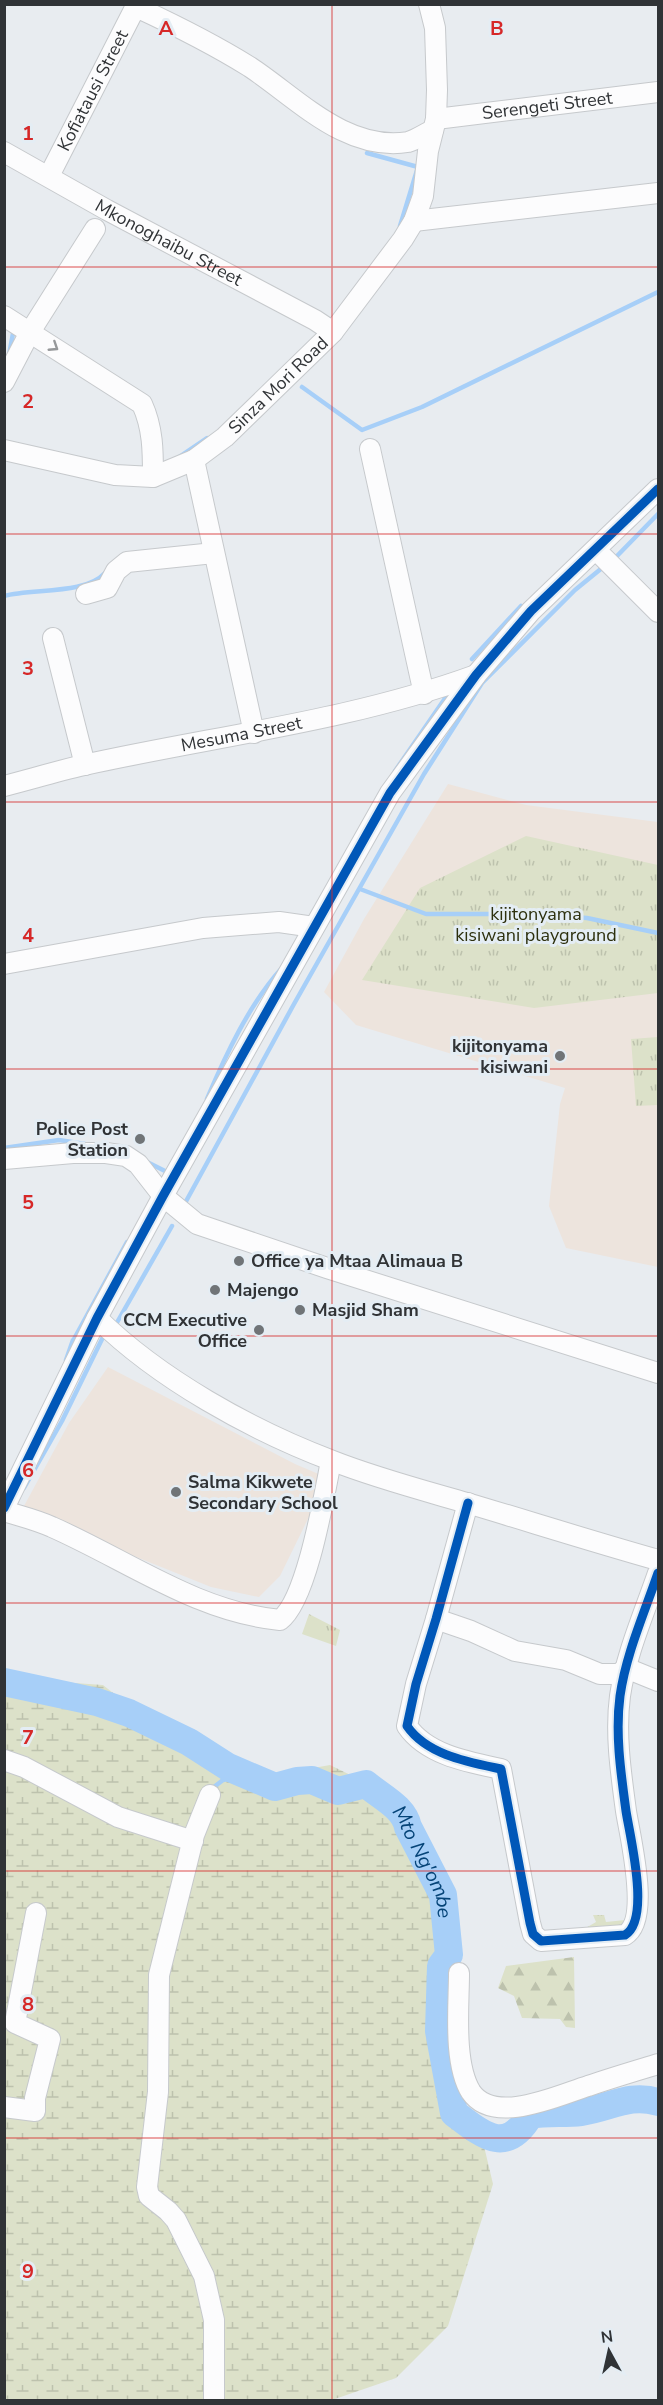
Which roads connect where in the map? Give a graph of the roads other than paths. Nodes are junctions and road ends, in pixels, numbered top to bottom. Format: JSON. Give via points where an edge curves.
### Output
{"nodes":[{"id":1,"x":429,"y":4,"type":"edge"},
{"id":2,"x":136,"y":6,"type":"edge"},
{"id":3,"x":658,"y":92,"type":"edge"},
{"id":4,"x":434,"y":124,"type":"junction"},
{"id":5,"x":4,"y":152,"type":"edge"},
{"id":6,"x":49,"y":176,"type":"junction"},
{"id":7,"x":658,"y":193,"type":"edge"},
{"id":8,"x":414,"y":221,"type":"junction"},
{"id":9,"x":95,"y":229,"type":"dead end"},
{"id":10,"x":4,"y":316,"type":"edge"},
{"id":11,"x":30,"y":332,"type":"junction"},
{"id":12,"x":333,"y":332,"type":"junction"},
{"id":13,"x":4,"y":382,"type":"edge"},
{"id":14,"x":370,"y":449,"type":"dead end"},
{"id":15,"x":4,"y":450,"type":"edge"},
{"id":16,"x":194,"y":460,"type":"junction"},
{"id":17,"x":153,"y":477,"type":"junction"},
{"id":18,"x":658,"y":489,"type":"edge"},
{"id":19,"x":596,"y":550,"type":"junction"},
{"id":20,"x":214,"y":553,"type":"junction"},
{"id":21,"x":86,"y":594,"type":"dead end"},
{"id":22,"x":658,"y":612,"type":"edge"},
{"id":23,"x":53,"y":638,"type":"dead end"},
{"id":24,"x":476,"y":675,"type":"junction"},
{"id":25,"x":424,"y":694,"type":"junction"},
{"id":26,"x":254,"y":733,"type":"junction"},
{"id":27,"x":85,"y":765,"type":"junction"},
{"id":28,"x":4,"y":786,"type":"edge"},
{"id":29,"x":314,"y":927,"type":"junction"},
{"id":30,"x":4,"y":964,"type":"edge"},
{"id":31,"x":4,"y":1159,"type":"edge"},
{"id":32,"x":163,"y":1196,"type":"junction"},
{"id":33,"x":97,"y":1318,"type":"junction"},
{"id":34,"x":658,"y":1373,"type":"edge"},
{"id":35,"x":331,"y":1461,"type":"junction"},
{"id":36,"x":468,"y":1503,"type":"junction"},
{"id":37,"x":4,"y":1509,"type":"edge"},
{"id":38,"x":658,"y":1560,"type":"edge"},
{"id":39,"x":658,"y":1574,"type":"edge"},
{"id":40,"x":436,"y":1619,"type":"junction"},
{"id":41,"x":626,"y":1668,"type":"junction"},
{"id":42,"x":658,"y":1681,"type":"edge"},
{"id":43,"x":4,"y":1760,"type":"edge"},
{"id":44,"x":210,"y":1795,"type":"dead end"},
{"id":45,"x":193,"y":1841,"type":"junction"},
{"id":46,"x":36,"y":1913,"type":"dead end"},
{"id":47,"x":459,"y":1973,"type":"dead end"},
{"id":48,"x":658,"y":2064,"type":"edge"},
{"id":49,"x":4,"y":2107,"type":"edge"},
{"id":50,"x":214,"y":2400,"type":"edge"}],
"edges":[{"from":1,"to":4,"type":"street","name":"Sinza Mori Road","via":[[435,28],[438,90]]},
{"from":2,"to":4,"type":"street","name":"Serengeti Street","via":[[221,49],[340,129],[374,141],[410,142]]},
{"from":2,"to":6,"type":"street","name":"Kofiatausi Street"},
{"from":3,"to":4,"type":"street","name":"Serengeti Street"},
{"from":4,"to":8,"type":"street","name":"Sinza Mori Road","via":[[423,196]]},
{"from":5,"to":6,"type":"street","name":"Mkonoghaibu Street"},
{"from":6,"to":12,"type":"street","name":"Mkonoghaibu Street"},
{"from":7,"to":8,"type":"street"},
{"from":8,"to":12,"type":"street","name":"Sinza Mori Road"},
{"from":9,"to":11,"type":"street"},
{"from":10,"to":11,"type":"street"},
{"from":11,"to":13,"type":"street"},
{"from":11,"to":17,"type":"street","one_way":true,"via":[[142,404],[153,440]]},
{"from":12,"to":16,"type":"street","name":"Sinza Mori Road","via":[[225,437]]},
{"from":14,"to":25,"type":"street"},
{"from":15,"to":17,"type":"street","name":"Sinza Mori Road","via":[[115,475]]},
{"from":16,"to":17,"type":"street","name":"Sinza Mori Road"},
{"from":16,"to":20,"type":"street"},
{"from":18,"to":19,"type":"street"},
{"from":19,"to":22,"type":"street"},
{"from":19,"to":24,"type":"street","via":[[531,611]]},
{"from":20,"to":21,"type":"street","via":[[127,562],[106,588]]},
{"from":20,"to":26,"type":"street"},
{"from":23,"to":27,"type":"street"},
{"from":24,"to":25,"type":"street","name":"Mesuma Street"},
{"from":24,"to":29,"type":"street","via":[[390,793]]},
{"from":25,"to":26,"type":"street","name":"Mesuma Street"},
{"from":26,"to":27,"type":"street","name":"Mesuma Street"},
{"from":27,"to":28,"type":"street","name":"Mesuma Street"},
{"from":29,"to":30,"type":"street","via":[[279,922],[203,928]]},
{"from":29,"to":32,"type":"street"},
{"from":31,"to":32,"type":"street","via":[[73,1153],[126,1156],[138,1164]]},
{"from":32,"to":33,"type":"street"},
{"from":32,"to":34,"type":"street","via":[[197,1224],[229,1236]]},
{"from":33,"to":35,"type":"street","via":[[126,1346],[187,1387],[249,1423]]},
{"from":33,"to":37,"type":"street"},
{"from":35,"to":36,"type":"street"},
{"from":35,"to":37,"type":"street","via":[[296,1598],[280,1620],[240,1613],[192,1596],[50,1526]]},
{"from":36,"to":38,"type":"street"},
{"from":36,"to":40,"type":"street"},
{"from":39,"to":41,"type":"street"},
{"from":40,"to":41,"type":"street","via":[[516,1651],[566,1660],[600,1674],[619,1674]]},
{"from":40,"to":41,"type":"street","via":[[407,1726],[423,1742],[455,1759],[501,1769],[532,1934],[541,1941],[625,1935],[635,1922],[637,1885],[619,1735]]},
{"from":41,"to":42,"type":"street"},
{"from":43,"to":45,"type":"street","via":[[118,1817]]},
{"from":44,"to":45,"type":"street"},
{"from":45,"to":50,"type":"street","via":[[159,1975],[158,2092],[147,2187],[149,2196],[176,2220],[204,2276],[214,2320]]},
{"from":46,"to":49,"type":"street","via":[[15,2023],[50,2039],[35,2111]]},
{"from":47,"to":48,"type":"street","via":[[461,2055],[472,2094],[483,2102],[514,2108],[536,2104]]}]}
